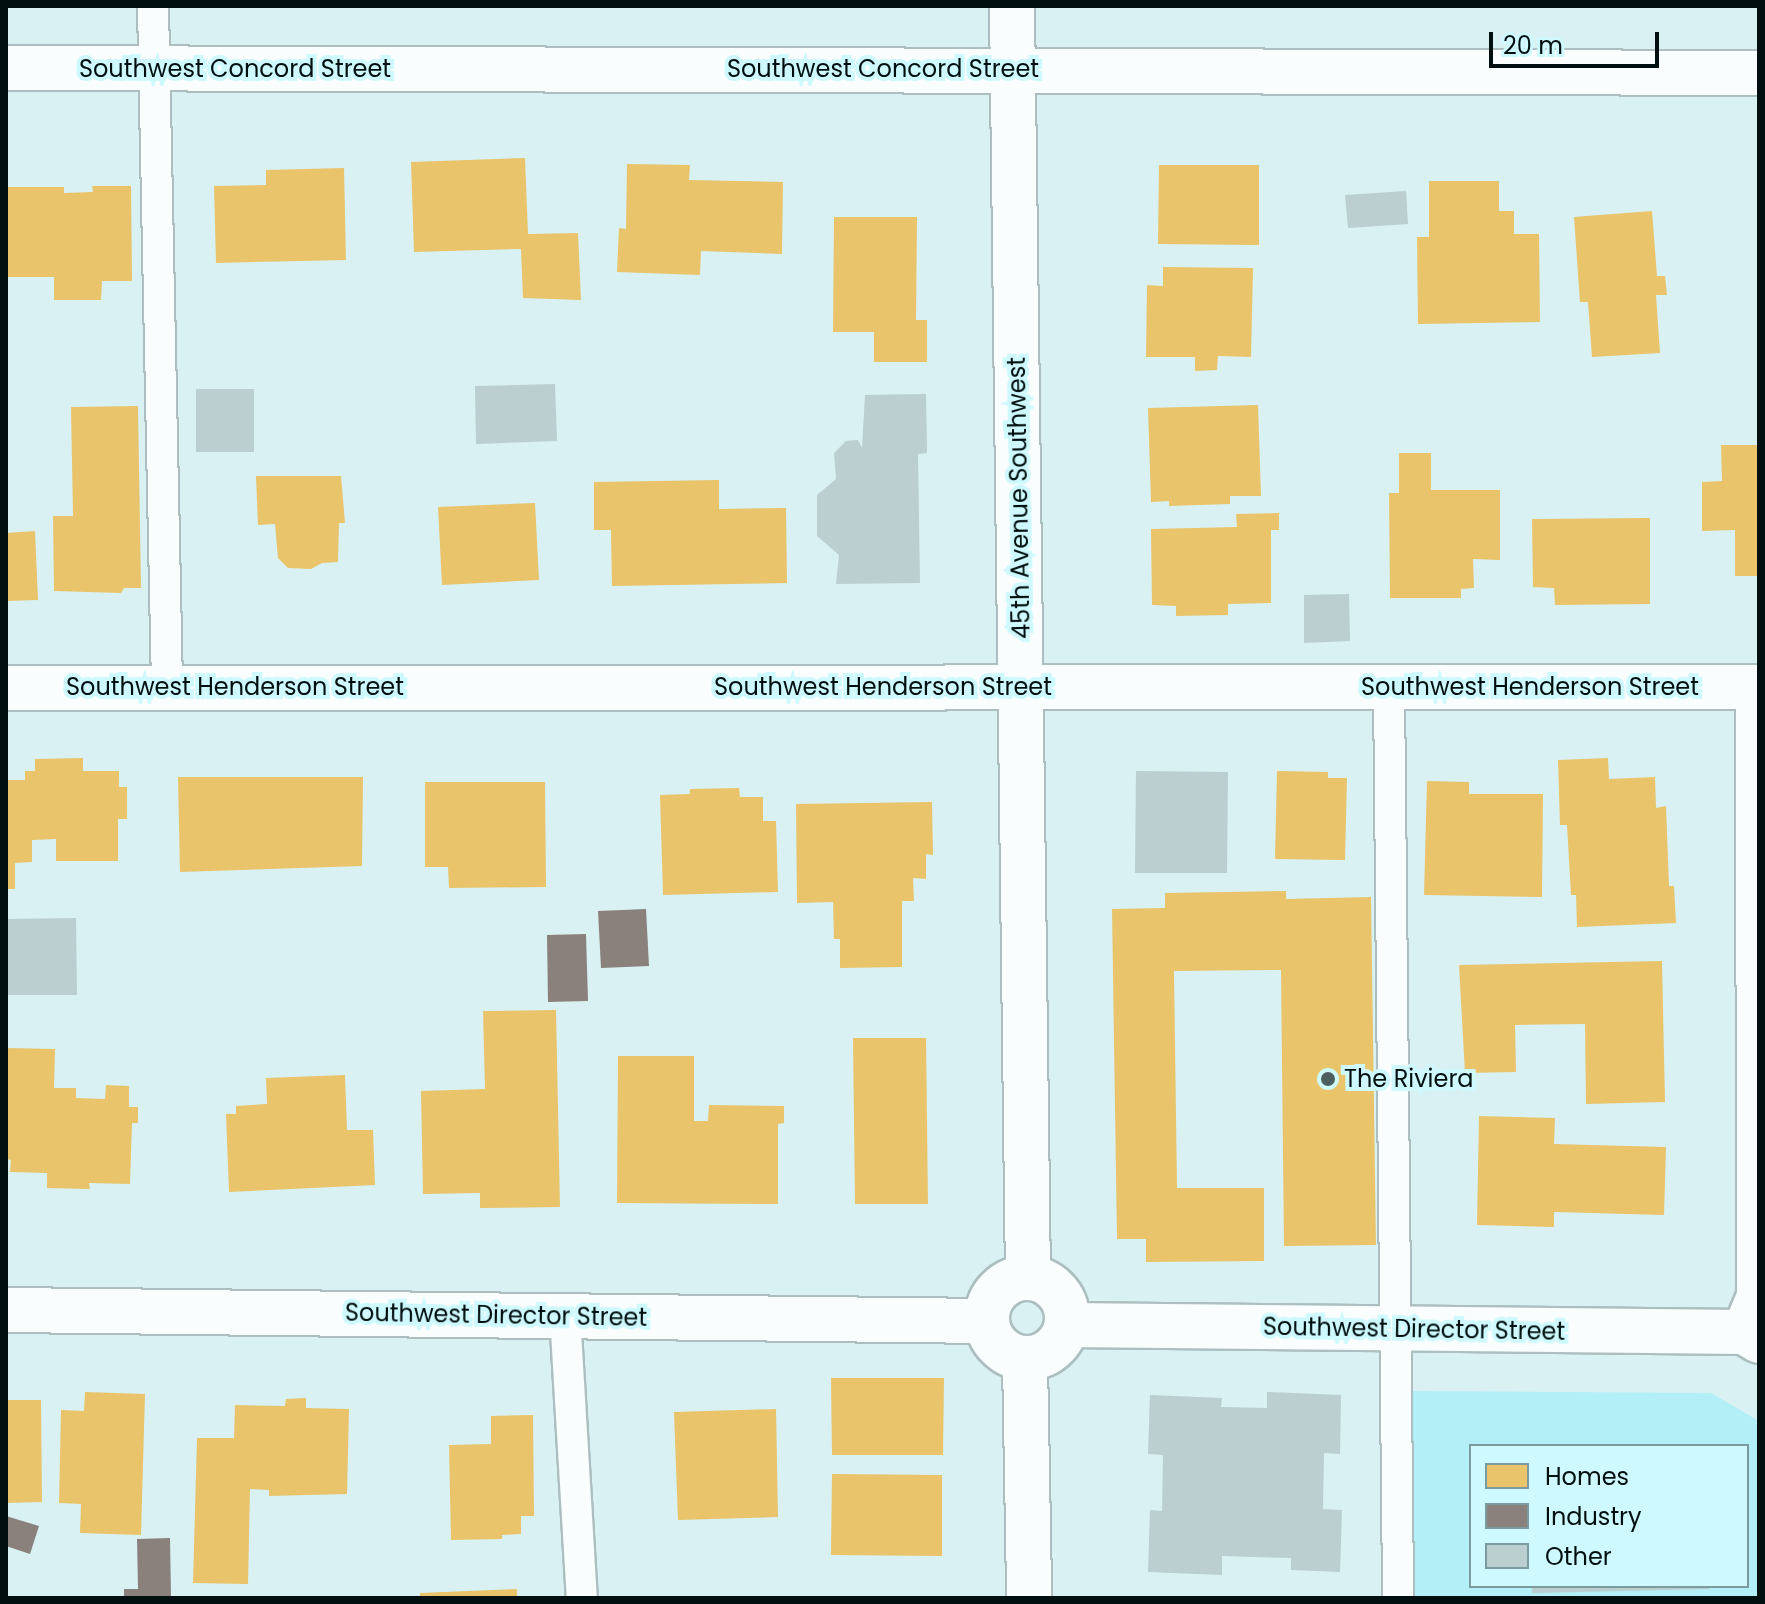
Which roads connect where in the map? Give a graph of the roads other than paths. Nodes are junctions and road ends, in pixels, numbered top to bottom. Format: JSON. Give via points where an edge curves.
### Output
{"nodes":[{"id":1,"x":153,"y":6,"type":"edge"},
{"id":2,"x":1012,"y":6,"type":"edge"},
{"id":3,"x":6,"y":68,"type":"edge"},
{"id":4,"x":154,"y":68,"type":"junction"},
{"id":5,"x":1012,"y":70,"type":"junction"},
{"id":6,"x":1759,"y":73,"type":"edge"},
{"id":7,"x":167,"y":687,"type":"junction"},
{"id":8,"x":1022,"y":687,"type":"junction"},
{"id":9,"x":1389,"y":687,"type":"junction"},
{"id":10,"x":1758,"y":687,"type":"edge"},
{"id":11,"x":6,"y":688,"type":"edge"},
{"id":12,"x":1028,"y":1278,"type":"junction"},
{"id":13,"x":6,"y":1310,"type":"edge"},
{"id":14,"x":565,"y":1315,"type":"junction"},
{"id":15,"x":986,"y":1321,"type":"junction"},
{"id":16,"x":1067,"y":1325,"type":"junction"},
{"id":17,"x":1396,"y":1330,"type":"junction"},
{"id":18,"x":1752,"y":1337,"type":"edge"},
{"id":19,"x":1025,"y":1359,"type":"junction"},
{"id":20,"x":582,"y":1598,"type":"edge"},
{"id":21,"x":1029,"y":1598,"type":"edge"},
{"id":22,"x":1398,"y":1598,"type":"edge"}],
"edges":[{"from":1,"to":4,"type":"lane"},
{"from":2,"to":5,"type":"street","name":"45th Avenue Southwest"},
{"from":3,"to":4,"type":"street","name":"Southwest Concord Street"},
{"from":4,"to":5,"type":"street","name":"Southwest Concord Street"},
{"from":4,"to":7,"type":"lane"},
{"from":5,"to":6,"type":"street","name":"Southwest Concord Street"},
{"from":5,"to":8,"type":"street","name":"45th Avenue Southwest"},
{"from":7,"to":8,"type":"street","name":"Southwest Henderson Street"},
{"from":7,"to":11,"type":"street","name":"Southwest Henderson Street"},
{"from":8,"to":9,"type":"street","name":"Southwest Henderson Street"},
{"from":8,"to":12,"type":"street","name":"45th Avenue Southwest"},
{"from":9,"to":10,"type":"street","name":"Southwest Henderson Street"},
{"from":9,"to":17,"type":"lane"},
{"from":10,"to":18,"type":"street","via":[[1759,1296]]},
{"from":12,"to":15,"type":"street","via":[[994,1294]]},
{"from":12,"to":16,"type":"street","via":[[1041,1280],[1061,1296]]},
{"from":13,"to":14,"type":"street","name":"Southwest Director Street"},
{"from":14,"to":15,"type":"street","name":"Southwest Director Street"},
{"from":14,"to":20,"type":"lane"},
{"from":15,"to":19,"type":"street","via":[[997,1346]]},
{"from":16,"to":17,"type":"street","name":"Southwest Director Street"},
{"from":16,"to":19,"type":"street","via":[[1058,1345]]},
{"from":17,"to":18,"type":"street","name":"Southwest Director Street"},
{"from":17,"to":22,"type":"lane"},
{"from":19,"to":21,"type":"street"}]}
